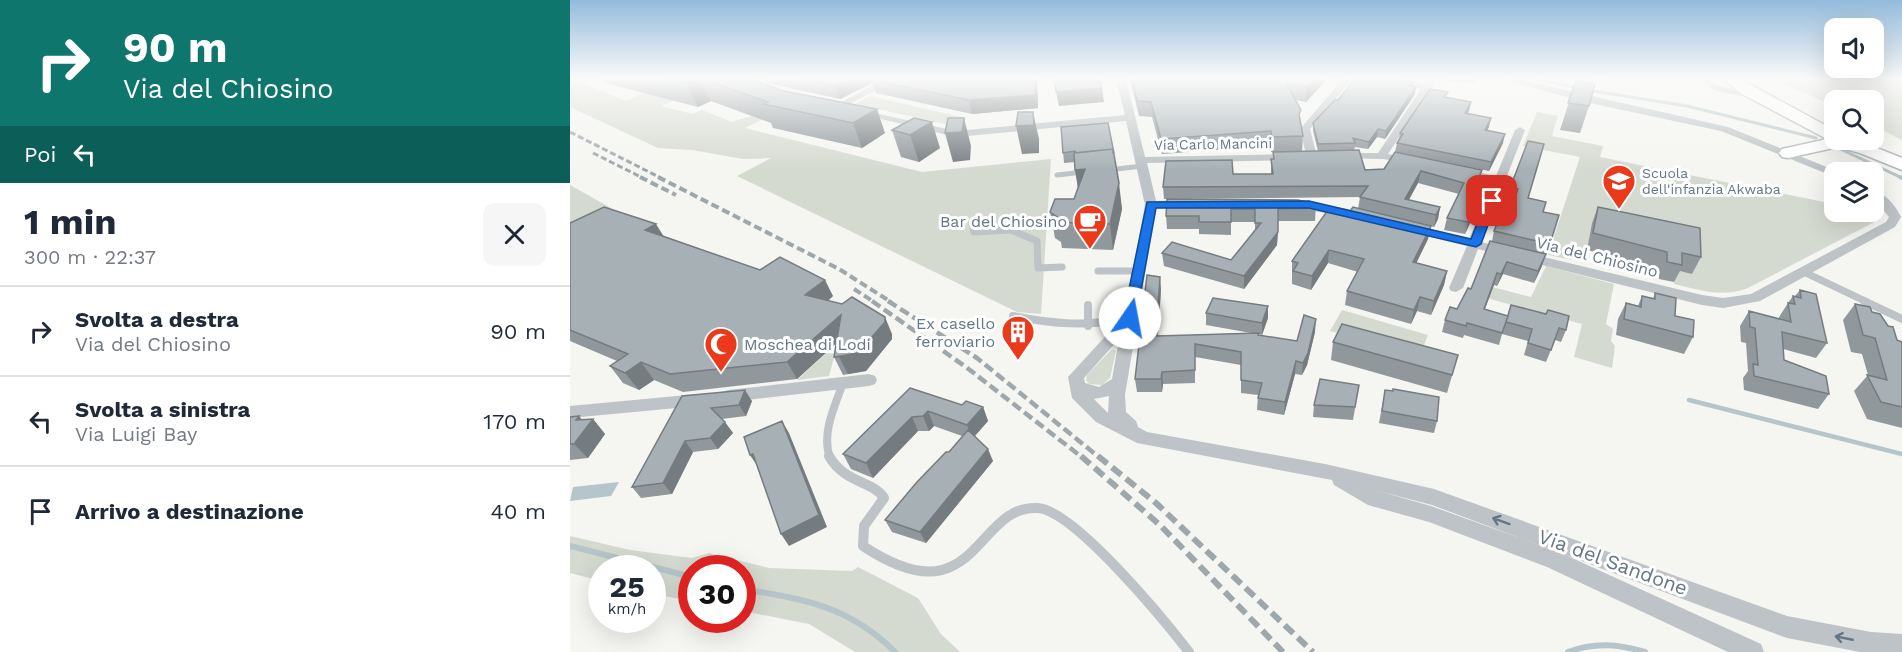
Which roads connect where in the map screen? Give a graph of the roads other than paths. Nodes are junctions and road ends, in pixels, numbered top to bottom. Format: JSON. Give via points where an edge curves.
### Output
{"nodes":[{"id":1,"x":848,"y":109,"type":"edge"},
{"id":2,"x":1129,"y":109,"type":"edge"},
{"id":3,"x":1322,"y":109,"type":"edge"},
{"id":4,"x":1412,"y":109,"type":"edge"},
{"id":5,"x":1637,"y":109,"type":"edge"},
{"id":6,"x":1785,"y":109,"type":"edge"},
{"id":7,"x":1791,"y":109,"type":"edge"},
{"id":8,"x":1131,"y":118,"type":"junction"},
{"id":9,"x":1824,"y":127,"type":"edge"},
{"id":10,"x":1824,"y":128,"type":"edge"},
{"id":11,"x":1520,"y":130,"type":"dead end"},
{"id":12,"x":1884,"y":142,"type":"edge"},
{"id":13,"x":1824,"y":147,"type":"edge"},
{"id":14,"x":1871,"y":150,"type":"edge"},
{"id":15,"x":1879,"y":150,"type":"edge"},
{"id":16,"x":1902,"y":150,"type":"edge"},
{"id":17,"x":1788,"y":153,"type":"joint"},
{"id":18,"x":1381,"y":156,"type":"junction"},
{"id":19,"x":1812,"y":156,"type":"junction"},
{"id":20,"x":1322,"y":157,"type":"junction"},
{"id":21,"x":1902,"y":159,"type":"edge"},
{"id":22,"x":1142,"y":163,"type":"junction"},
{"id":23,"x":1420,"y":163,"type":"edge"},
{"id":24,"x":1824,"y":165,"type":"edge"},
{"id":25,"x":1902,"y":165,"type":"edge"},
{"id":26,"x":1099,"y":171,"type":"edge"},
{"id":27,"x":1454,"y":171,"type":"edge"},
{"id":28,"x":1088,"y":172,"type":"edge"},
{"id":29,"x":1057,"y":175,"type":"dead end"},
{"id":30,"x":1500,"y":180,"type":"junction"},
{"id":31,"x":1884,"y":201,"type":"edge"},
{"id":32,"x":1204,"y":204,"type":"edge"},
{"id":33,"x":1280,"y":204,"type":"edge"},
{"id":34,"x":1151,"y":205,"type":"junction"},
{"id":35,"x":1363,"y":217,"type":"edge"},
{"id":36,"x":972,"y":224,"type":"dead end"},
{"id":37,"x":1397,"y":225,"type":"edge"},
{"id":38,"x":1476,"y":244,"type":"junction"},
{"id":39,"x":1062,"y":267,"type":"dead end"},
{"id":40,"x":1098,"y":271,"type":"dead end"},
{"id":41,"x":1140,"y":271,"type":"junction"},
{"id":42,"x":1804,"y":272,"type":"junction"},
{"id":43,"x":1456,"y":288,"type":"dead end"},
{"id":44,"x":1088,"y":305,"type":"dead end"},
{"id":45,"x":1013,"y":316,"type":"dead end"},
{"id":46,"x":1130,"y":318,"type":"junction"},
{"id":47,"x":1902,"y":319,"type":"edge"},
{"id":48,"x":1088,"y":326,"type":"junction"},
{"id":49,"x":869,"y":380,"type":"dead end"},
{"id":50,"x":1119,"y":382,"type":"junction"},
{"id":51,"x":843,"y":383,"type":"junction"},
{"id":52,"x":1077,"y":386,"type":"junction"},
{"id":53,"x":570,"y":412,"type":"edge"},
{"id":54,"x":1143,"y":438,"type":"junction"},
{"id":55,"x":1325,"y":471,"type":"junction"},
{"id":56,"x":1902,"y":645,"type":"edge"},
{"id":57,"x":1190,"y":652,"type":"edge"},
{"id":58,"x":1753,"y":652,"type":"edge"}],
"edges":[{"from":1,"to":8,"type":"street","via":[[956,134]]},
{"from":2,"to":8,"type":"street"},
{"from":3,"to":20,"type":"street","via":[[1305,129]]},
{"from":4,"to":18,"type":"street"},
{"from":5,"to":17,"type":"street","via":[[1744,135]]},
{"from":6,"to":10,"type":"highway"},
{"from":7,"to":9,"type":"highway"},
{"from":8,"to":22,"type":"street"},
{"from":11,"to":30,"type":"street"},
{"from":12,"to":16,"type":"highway"},
{"from":13,"to":19,"type":"highway"},
{"from":14,"to":25,"type":"highway"},
{"from":15,"to":21,"type":"highway"},
{"from":17,"to":19,"type":"highway"},
{"from":18,"to":20,"type":"street","name":"Via Carlo Mancini"},
{"from":18,"to":23,"type":"street","name":"Via Carlo Mancini"},
{"from":19,"to":24,"type":"street"},
{"from":20,"to":22,"type":"street","name":"Via Carlo Mancini"},
{"from":22,"to":26,"type":"lane"},
{"from":22,"to":34,"type":"street"},
{"from":27,"to":30,"type":"street"},
{"from":28,"to":29,"type":"lane"},
{"from":30,"to":38,"type":"street"},
{"from":31,"to":42,"type":"street","name":"Via del Chiosino","via":[[1894,217],[1891,225]]},
{"from":32,"to":34,"type":"street"},
{"from":33,"to":35,"type":"street","via":[[1318,206]]},
{"from":34,"to":41,"type":"street"},
{"from":36,"to":39,"type":"lane","via":[[974,232],[1011,230],[1037,241],[1038,268]]},
{"from":37,"to":38,"type":"street","name":"Via del Chiosino"},
{"from":38,"to":42,"type":"street","name":"Via del Chiosino","via":[[1724,303],[1755,298]]},
{"from":38,"to":43,"type":"street"},
{"from":40,"to":41,"type":"lane"},
{"from":41,"to":46,"type":"street"},
{"from":42,"to":47,"type":"lane"},
{"from":44,"to":48,"type":"lane"},
{"from":45,"to":48,"type":"lane"},
{"from":46,"to":48,"type":"lane"},
{"from":46,"to":50,"type":"street"},
{"from":46,"to":52,"type":"street","via":[[1076,377]]},
{"from":49,"to":51,"type":"street"},
{"from":50,"to":52,"type":"street","via":[[1106,392],[1095,394]]},
{"from":50,"to":54,"type":"street","via":[[1117,414]]},
{"from":51,"to":53,"type":"street"},
{"from":51,"to":57,"type":"lane","via":[[827,427],[828,455],[841,476],[878,490],[884,498],[863,529],[863,546],[913,570],[944,572],[965,559],[1016,512],[1039,508],[1103,556]]},
{"from":52,"to":54,"type":"street","name":"Via del Sandone","via":[[1078,394],[1102,417]]},
{"from":54,"to":55,"type":"street","name":"Via del Sandone"},
{"from":56,"to":55,"type":"street","name":"Via del Sandone","one_way":true,"via":[[1787,627],[1434,497]]},
{"from":55,"to":58,"type":"street","name":"Via del Sandone","via":[[1376,499],[1431,514],[1554,560]]}]}
